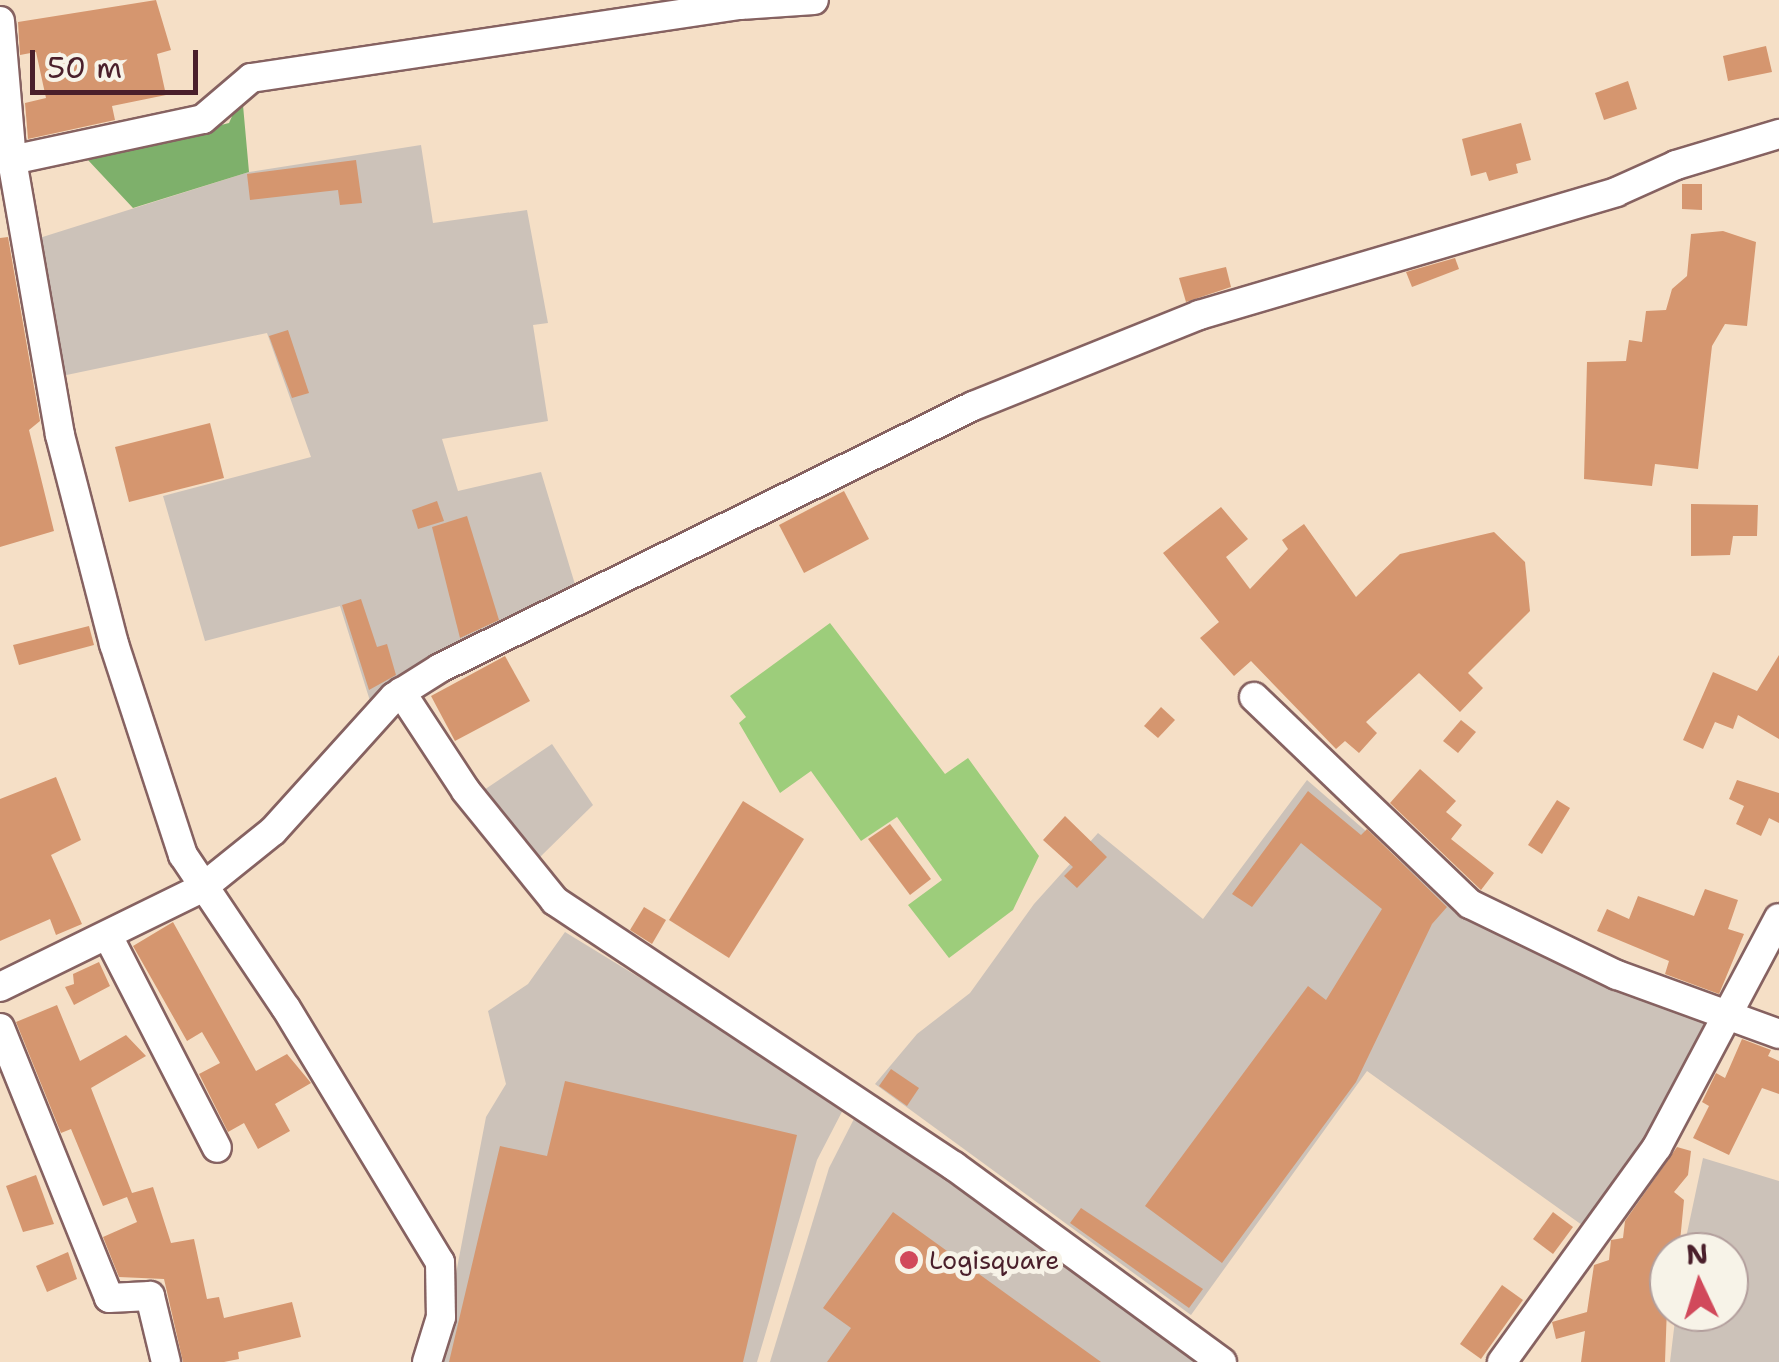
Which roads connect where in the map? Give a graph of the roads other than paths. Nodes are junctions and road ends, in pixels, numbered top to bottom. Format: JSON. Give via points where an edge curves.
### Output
{"nodes":[{"id":1,"x":814,"y":0,"type":"edge"},
{"id":2,"x":0,"y":21,"type":"edge"},
{"id":3,"x":1779,"y":134,"type":"edge"},
{"id":4,"x":12,"y":160,"type":"junction"},
{"id":5,"x":402,"y":692,"type":"junction"},
{"id":6,"x":1254,"y":697,"type":"dead end"},
{"id":7,"x":202,"y":888,"type":"junction"},
{"id":8,"x":1779,"y":918,"type":"edge"},
{"id":9,"x":108,"y":936,"type":"junction"},
{"id":10,"x":0,"y":986,"type":"edge"},
{"id":11,"x":1730,"y":1016,"type":"junction"},
{"id":12,"x":0,"y":1028,"type":"edge"},
{"id":13,"x":1779,"y":1034,"type":"edge"},
{"id":14,"x":217,"y":1148,"type":"dead end"},
{"id":15,"x":166,"y":1362,"type":"edge"},
{"id":16,"x":427,"y":1362,"type":"edge"},
{"id":17,"x":1222,"y":1362,"type":"edge"},
{"id":18,"x":1502,"y":1362,"type":"edge"}],
"edges":[{"from":1,"to":4,"type":"street","via":[[740,5],[251,78],[204,119]]},
{"from":2,"to":4,"type":"street"},
{"from":3,"to":5,"type":"street","via":[[1676,165],[1616,192],[1199,315],[990,399]]},
{"from":4,"to":7,"type":"street","via":[[82,530],[183,855]]},
{"from":5,"to":7,"type":"street","via":[[273,832]]},
{"from":5,"to":17,"type":"street","via":[[466,791],[555,901],[954,1166]]},
{"from":6,"to":11,"type":"street","via":[[1470,904],[1617,975]]},
{"from":7,"to":9,"type":"street"},
{"from":7,"to":16,"type":"street","via":[[286,1008],[431,1242],[443,1286]]},
{"from":8,"to":11,"type":"street"},
{"from":9,"to":10,"type":"street"},
{"from":9,"to":14,"type":"street"},
{"from":11,"to":13,"type":"street"},
{"from":11,"to":18,"type":"street","via":[[1657,1147]]},
{"from":12,"to":15,"type":"street","via":[[109,1298],[150,1296]]}]}
